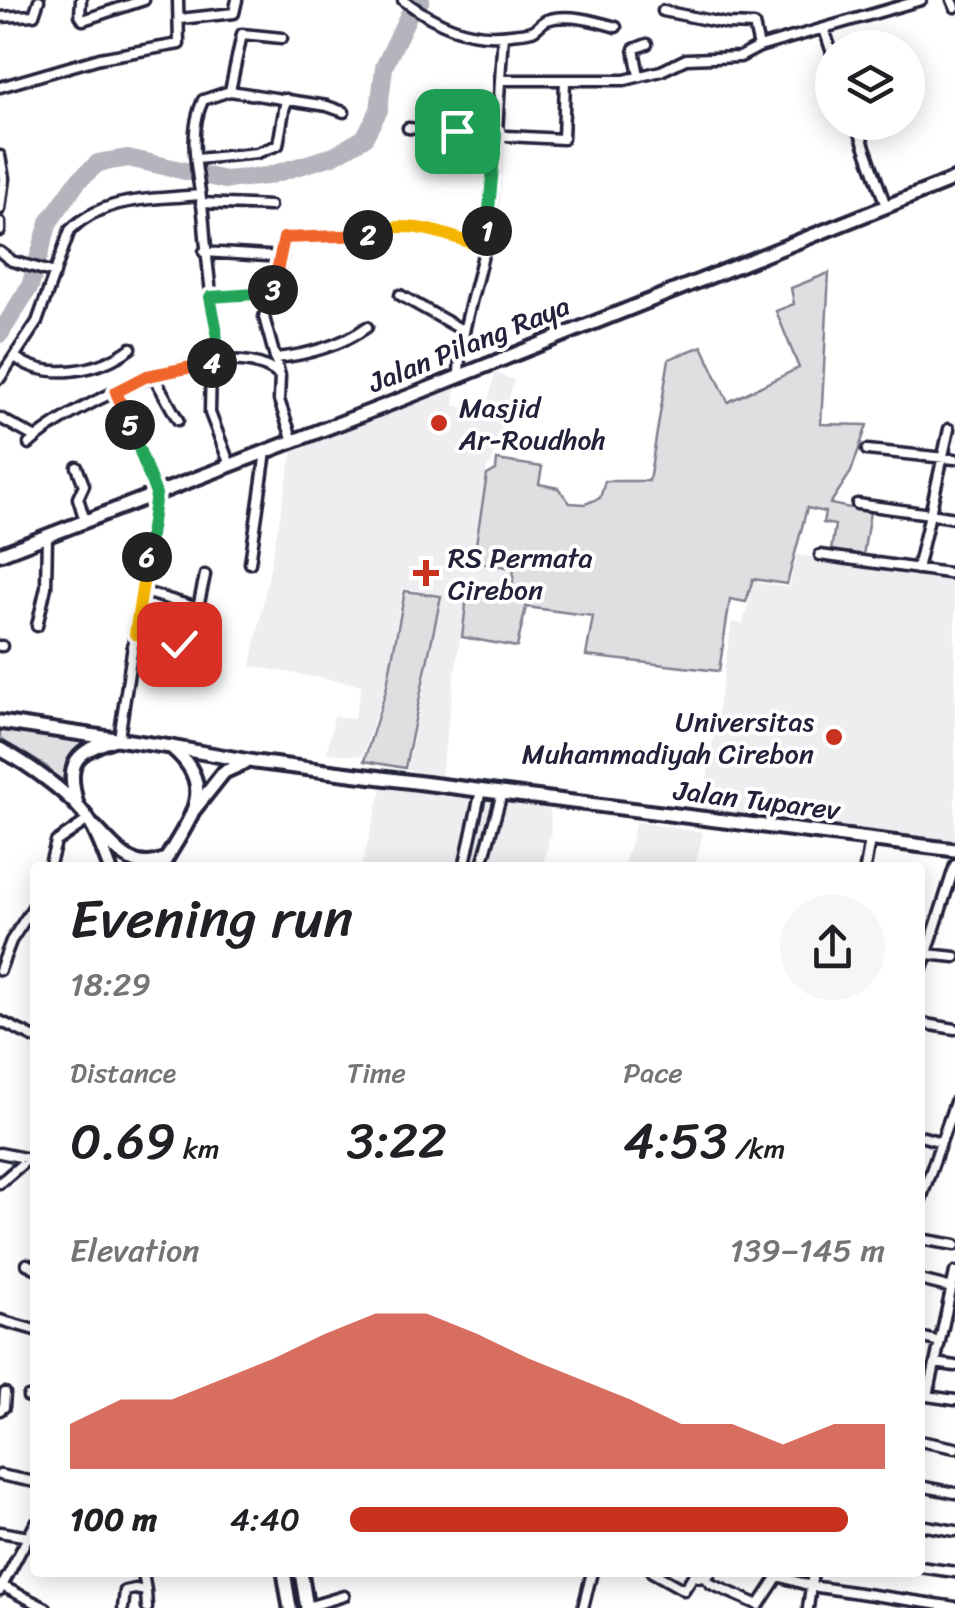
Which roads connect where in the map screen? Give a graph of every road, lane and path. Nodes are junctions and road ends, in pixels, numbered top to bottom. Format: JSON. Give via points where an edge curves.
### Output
{"nodes":[{"id":1,"x":39,"y":0,"type":"edge"},
{"id":2,"x":81,"y":0,"type":"edge"},
{"id":3,"x":144,"y":0,"type":"edge"},
{"id":4,"x":178,"y":0,"type":"edge"},
{"id":5,"x":238,"y":0,"type":"edge"},
{"id":6,"x":403,"y":0,"type":"edge"},
{"id":7,"x":921,"y":0,"type":"edge"},
{"id":8,"x":108,"y":5,"type":"edge"},
{"id":9,"x":663,"y":10,"type":"dead end"},
{"id":10,"x":0,"y":17,"type":"edge"},
{"id":11,"x":180,"y":20,"type":"junction"},
{"id":12,"x":616,"y":27,"type":"dead end"},
{"id":13,"x":824,"y":29,"type":"joint"},
{"id":14,"x":502,"y":35,"type":"junction"},
{"id":15,"x":282,"y":38,"type":"dead end"},
{"id":16,"x":647,"y":44,"type":"dead end"},
{"id":17,"x":759,"y":47,"type":"junction"},
{"id":18,"x":639,"y":76,"type":"junction"},
{"id":19,"x":500,"y":80,"type":"junction"},
{"id":20,"x":565,"y":80,"type":"junction"},
{"id":21,"x":0,"y":87,"type":"edge"},
{"id":22,"x":230,"y":91,"type":"junction"},
{"id":23,"x":286,"y":99,"type":"junction"},
{"id":24,"x":344,"y":112,"type":"dead end"},
{"id":25,"x":408,"y":128,"type":"dead end"},
{"id":26,"x":496,"y":134,"type":"junction"},
{"id":27,"x":862,"y":140,"type":"edge"},
{"id":28,"x":0,"y":156,"type":"edge"},
{"id":29,"x":198,"y":164,"type":"junction"},
{"id":30,"x":2,"y":178,"type":"edge"},
{"id":31,"x":955,"y":178,"type":"edge"},
{"id":32,"x":200,"y":194,"type":"junction"},
{"id":33,"x":270,"y":206,"type":"dead end"},
{"id":34,"x":886,"y":206,"type":"junction"},
{"id":35,"x":0,"y":210,"type":"edge"},
{"id":36,"x":0,"y":222,"type":"edge"},
{"id":37,"x":0,"y":231,"type":"edge"},
{"id":38,"x":484,"y":247,"type":"junction"},
{"id":39,"x":0,"y":252,"type":"edge"},
{"id":40,"x":204,"y":252,"type":"junction"},
{"id":41,"x":282,"y":257,"type":"junction"},
{"id":42,"x":55,"y":274,"type":"junction"},
{"id":43,"x":272,"y":293,"type":"junction"},
{"id":44,"x":400,"y":296,"type":"dead end"},
{"id":45,"x":210,"y":297,"type":"junction"},
{"id":46,"x":367,"y":327,"type":"dead end"},
{"id":47,"x":464,"y":331,"type":"junction"},
{"id":48,"x":131,"y":348,"type":"dead end"},
{"id":49,"x":15,"y":358,"type":"junction"},
{"id":50,"x":276,"y":358,"type":"junction"},
{"id":51,"x":214,"y":363,"type":"junction"},
{"id":52,"x":154,"y":375,"type":"junction"},
{"id":53,"x":280,"y":376,"type":"junction"},
{"id":54,"x":459,"y":376,"type":"junction"},
{"id":55,"x":0,"y":378,"type":"edge"},
{"id":56,"x":116,"y":392,"type":"junction"},
{"id":57,"x":0,"y":418,"type":"edge"},
{"id":58,"x":178,"y":420,"type":"dead end"},
{"id":59,"x":949,"y":430,"type":"dead end"},
{"id":60,"x":293,"y":441,"type":"junction"},
{"id":61,"x":867,"y":450,"type":"dead end"},
{"id":62,"x":266,"y":452,"type":"junction"},
{"id":63,"x":942,"y":457,"type":"junction"},
{"id":64,"x":955,"y":459,"type":"edge"},
{"id":65,"x":230,"y":465,"type":"junction"},
{"id":66,"x":77,"y":467,"type":"dead end"},
{"id":67,"x":156,"y":494,"type":"junction"},
{"id":68,"x":858,"y":504,"type":"dead end"},
{"id":69,"x":930,"y":514,"type":"junction"},
{"id":70,"x":955,"y":518,"type":"edge"},
{"id":71,"x":84,"y":521,"type":"junction"},
{"id":72,"x":47,"y":536,"type":"junction"},
{"id":73,"x":0,"y":554,"type":"edge"},
{"id":74,"x":820,"y":555,"type":"dead end"},
{"id":75,"x":250,"y":562,"type":"dead end"},
{"id":76,"x":916,"y":569,"type":"junction"},
{"id":77,"x":955,"y":574,"type":"edge"},
{"id":78,"x":205,"y":576,"type":"dead end"},
{"id":79,"x":141,"y":591,"type":"junction"},
{"id":80,"x":198,"y":608,"type":"junction"},
{"id":81,"x":37,"y":626,"type":"dead end"},
{"id":82,"x":135,"y":634,"type":"junction"},
{"id":83,"x":0,"y":722,"type":"edge"},
{"id":84,"x":119,"y":738,"type":"junction"},
{"id":85,"x":171,"y":747,"type":"junction"},
{"id":86,"x":0,"y":749,"type":"edge"},
{"id":87,"x":255,"y":762,"type":"junction"},
{"id":88,"x":482,"y":790,"type":"junction"},
{"id":89,"x":502,"y":793,"type":"junction"},
{"id":90,"x":78,"y":806,"type":"junction"},
{"id":91,"x":193,"y":811,"type":"junction"},
{"id":92,"x":90,"y":822,"type":"junction"},
{"id":93,"x":870,"y":840,"type":"junction"},
{"id":94,"x":955,"y":850,"type":"edge"},
{"id":95,"x":51,"y":862,"type":"edge"},
{"id":96,"x":107,"y":862,"type":"edge"},
{"id":97,"x":131,"y":862,"type":"edge"},
{"id":98,"x":164,"y":862,"type":"edge"},
{"id":99,"x":466,"y":862,"type":"edge"},
{"id":100,"x":483,"y":862,"type":"edge"},
{"id":101,"x":866,"y":862,"type":"edge"},
{"id":102,"x":955,"y":865,"type":"edge"},
{"id":103,"x":30,"y":911,"type":"edge"},
{"id":104,"x":926,"y":947,"type":"edge"},
{"id":105,"x":955,"y":957,"type":"edge"},
{"id":106,"x":0,"y":970,"type":"edge"},
{"id":107,"x":0,"y":1021,"type":"edge"},
{"id":108,"x":925,"y":1024,"type":"edge"},
{"id":109,"x":955,"y":1029,"type":"edge"},
{"id":110,"x":30,"y":1036,"type":"edge"},
{"id":111,"x":954,"y":1108,"type":"edge"},
{"id":112,"x":925,"y":1137,"type":"edge"},
{"id":113,"x":941,"y":1142,"type":"junction"},
{"id":114,"x":0,"y":1153,"type":"edge"},
{"id":115,"x":30,"y":1159,"type":"edge"},
{"id":116,"x":30,"y":1160,"type":"edge"},
{"id":117,"x":0,"y":1183,"type":"edge"},
{"id":118,"x":925,"y":1188,"type":"edge"},
{"id":119,"x":925,"y":1240,"type":"edge"},
{"id":120,"x":955,"y":1245,"type":"edge"},
{"id":121,"x":955,"y":1272,"type":"edge"},
{"id":122,"x":925,"y":1281,"type":"edge"},
{"id":123,"x":952,"y":1288,"type":"junction"},
{"id":124,"x":0,"y":1320,"type":"edge"},
{"id":125,"x":30,"y":1329,"type":"edge"},
{"id":126,"x":925,"y":1338,"type":"edge"},
{"id":127,"x":940,"y":1342,"type":"junction"},
{"id":128,"x":935,"y":1363,"type":"junction"},
{"id":129,"x":955,"y":1366,"type":"edge"},
{"id":130,"x":5,"y":1393,"type":"dead end"},
{"id":131,"x":925,"y":1393,"type":"edge"},
{"id":132,"x":925,"y":1396,"type":"edge"},
{"id":133,"x":955,"y":1400,"type":"edge"},
{"id":134,"x":0,"y":1410,"type":"edge"},
{"id":135,"x":925,"y":1442,"type":"edge"},
{"id":136,"x":955,"y":1448,"type":"edge"},
{"id":137,"x":0,"y":1475,"type":"edge"},
{"id":138,"x":30,"y":1481,"type":"edge"},
{"id":139,"x":925,"y":1487,"type":"edge"},
{"id":140,"x":955,"y":1493,"type":"edge"},
{"id":141,"x":925,"y":1527,"type":"edge"},
{"id":142,"x":0,"y":1532,"type":"edge"},
{"id":143,"x":30,"y":1532,"type":"edge"},
{"id":144,"x":955,"y":1532,"type":"edge"},
{"id":145,"x":30,"y":1537,"type":"edge"},
{"id":146,"x":925,"y":1568,"type":"edge"},
{"id":147,"x":955,"y":1572,"type":"edge"},
{"id":148,"x":144,"y":1577,"type":"edge"},
{"id":149,"x":285,"y":1577,"type":"edge"},
{"id":150,"x":302,"y":1577,"type":"edge"},
{"id":151,"x":591,"y":1577,"type":"edge"},
{"id":152,"x":661,"y":1577,"type":"edge"},
{"id":153,"x":692,"y":1577,"type":"edge"},
{"id":154,"x":709,"y":1577,"type":"edge"},
{"id":155,"x":777,"y":1577,"type":"edge"},
{"id":156,"x":781,"y":1577,"type":"edge"},
{"id":157,"x":812,"y":1577,"type":"edge"},
{"id":158,"x":810,"y":1586,"type":"junction"},
{"id":159,"x":1,"y":1587,"type":"edge"},
{"id":160,"x":146,"y":1592,"type":"junction"},
{"id":161,"x":344,"y":1596,"type":"dead end"},
{"id":162,"x":955,"y":1607,"type":"edge"},
{"id":163,"x":46,"y":1608,"type":"edge"},
{"id":164,"x":123,"y":1608,"type":"edge"},
{"id":165,"x":148,"y":1608,"type":"edge"},
{"id":166,"x":290,"y":1608,"type":"edge"},
{"id":167,"x":307,"y":1608,"type":"edge"},
{"id":168,"x":583,"y":1608,"type":"edge"},
{"id":169,"x":808,"y":1608,"type":"edge"}],
"edges":[{"from":1,"to":10,"type":"street","via":[[34,15]]},
{"from":2,"to":8,"type":"street","via":[[83,20]]},
{"from":3,"to":8,"type":"street"},
{"from":4,"to":11,"type":"street"},
{"from":5,"to":11,"type":"street","via":[[234,13]]},
{"from":6,"to":14,"type":"street","via":[[463,32]]},
{"from":7,"to":13,"type":"street"},
{"from":9,"to":17,"type":"street","via":[[754,25]]},
{"from":11,"to":21,"type":"street","via":[[179,44]]},
{"from":12,"to":14,"type":"street","via":[[556,19]]},
{"from":13,"to":17,"type":"street"},
{"from":14,"to":19,"type":"street"},
{"from":15,"to":22,"type":"street","via":[[242,34]]},
{"from":16,"to":18,"type":"street","via":[[634,49]]},
{"from":17,"to":18,"type":"street","via":[[730,58],[686,59]]},
{"from":18,"to":20,"type":"street"},
{"from":19,"to":20,"type":"street"},
{"from":19,"to":26,"type":"street"},
{"from":20,"to":26,"type":"street","via":[[563,139]]},
{"from":22,"to":23,"type":"street"},
{"from":22,"to":29,"type":"street","via":[[203,100],[198,110]]},
{"from":23,"to":24,"type":"street"},
{"from":23,"to":29,"type":"street","via":[[278,145]]},
{"from":25,"to":26,"type":"street"},
{"from":26,"to":38,"type":"street"},
{"from":27,"to":34,"type":"street"},
{"from":28,"to":30,"type":"street"},
{"from":29,"to":32,"type":"street"},
{"from":30,"to":35,"type":"street"},
{"from":31,"to":34,"type":"main road","name":"Jalan Pilang Raya"},
{"from":32,"to":33,"type":"street"},
{"from":32,"to":40,"type":"street"},
{"from":32,"to":42,"type":"street","via":[[118,202],[91,215],[70,230]]},
{"from":34,"to":54,"type":"main road","name":"Jalan Pilang Raya"},
{"from":36,"to":37,"type":"street"},
{"from":38,"to":41,"type":"street","via":[[436,232],[391,228],[378,235],[286,238]]},
{"from":38,"to":47,"type":"street"},
{"from":39,"to":42,"type":"street"},
{"from":40,"to":41,"type":"street"},
{"from":40,"to":45,"type":"street"},
{"from":41,"to":43,"type":"street"},
{"from":42,"to":49,"type":"street","via":[[38,322]]},
{"from":43,"to":45,"type":"street"},
{"from":43,"to":50,"type":"street","via":[[264,317]]},
{"from":44,"to":47,"type":"street"},
{"from":45,"to":51,"type":"street"},
{"from":46,"to":50,"type":"street","via":[[304,355]]},
{"from":47,"to":54,"type":"street"},
{"from":48,"to":49,"type":"street","via":[[82,370],[49,370]]},
{"from":49,"to":55,"type":"street"},
{"from":50,"to":53,"type":"street"},
{"from":51,"to":52,"type":"street"},
{"from":51,"to":53,"type":"street","via":[[248,362]]},
{"from":51,"to":65,"type":"street","via":[[210,413]]},
{"from":52,"to":56,"type":"street"},
{"from":52,"to":58,"type":"street"},
{"from":53,"to":60,"type":"street","via":[[279,400]]},
{"from":54,"to":60,"type":"main road","name":"Jalan Pilang Raya"},
{"from":56,"to":57,"type":"street","via":[[33,441]]},
{"from":56,"to":67,"type":"street"},
{"from":59,"to":63,"type":"street"},
{"from":60,"to":62,"type":"main road","name":"Jalan Pilang Raya"},
{"from":61,"to":63,"type":"street"},
{"from":62,"to":65,"type":"main road","name":"Jalan Pilang Raya"},
{"from":62,"to":75,"type":"street"},
{"from":63,"to":64,"type":"street"},
{"from":63,"to":69,"type":"street"},
{"from":65,"to":67,"type":"main road","name":"Jalan Pilang Raya"},
{"from":66,"to":71,"type":"street"},
{"from":67,"to":71,"type":"main road","name":"Jalan Pilang Raya"},
{"from":67,"to":79,"type":"street"},
{"from":68,"to":69,"type":"street"},
{"from":69,"to":70,"type":"street"},
{"from":69,"to":76,"type":"street"},
{"from":71,"to":72,"type":"main road","name":"Jalan Pilang Raya"},
{"from":72,"to":73,"type":"main road","name":"Jalan Pilang Raya"},
{"from":72,"to":81,"type":"street"},
{"from":74,"to":76,"type":"street"},
{"from":76,"to":77,"type":"street"},
{"from":78,"to":80,"type":"street"},
{"from":79,"to":80,"type":"street"},
{"from":79,"to":82,"type":"street"},
{"from":80,"to":82,"type":"street","via":[[182,644]]},
{"from":82,"to":84,"type":"street"},
{"from":83,"to":84,"type":"main road"},
{"from":84,"to":85,"type":"main road"},
{"from":84,"to":90,"type":"main road","via":[[86,750],[73,763]]},
{"from":85,"to":87,"type":"main road","name":"Jalan Tuparev"},
{"from":85,"to":91,"type":"main road","via":[[196,774]]},
{"from":86,"to":90,"type":"main road"},
{"from":87,"to":88,"type":"main road","name":"Jalan Tuparev"},
{"from":87,"to":91,"type":"main road","via":[[224,772]]},
{"from":88,"to":89,"type":"main road","name":"Jalan Tuparev"},
{"from":88,"to":99,"type":"street"},
{"from":89,"to":93,"type":"main road","name":"Jalan Tuparev"},
{"from":89,"to":100,"type":"street"},
{"from":90,"to":92,"type":"main road"},
{"from":91,"to":98,"type":"main road"},
{"from":92,"to":95,"type":"street","via":[[56,842]]},
{"from":92,"to":96,"type":"main road"},
{"from":92,"to":97,"type":"main road"},
{"from":93,"to":94,"type":"main road","name":"Jalan Tuparev"},
{"from":93,"to":101,"type":"street"},
{"from":102,"to":104,"type":"street"},
{"from":103,"to":106,"type":"street"},
{"from":104,"to":105,"type":"street"},
{"from":107,"to":110,"type":"street"},
{"from":108,"to":109,"type":"street"},
{"from":111,"to":113,"type":"street"},
{"from":112,"to":113,"type":"street"},
{"from":113,"to":118,"type":"street"},
{"from":114,"to":115,"type":"street"},
{"from":116,"to":117,"type":"street"},
{"from":119,"to":120,"type":"street"},
{"from":121,"to":123,"type":"street"},
{"from":122,"to":123,"type":"street"},
{"from":123,"to":127,"type":"street"},
{"from":124,"to":125,"type":"street"},
{"from":126,"to":127,"type":"street"},
{"from":127,"to":128,"type":"street"},
{"from":128,"to":129,"type":"street"},
{"from":128,"to":131,"type":"street"},
{"from":130,"to":134,"type":"street"},
{"from":132,"to":133,"type":"street"},
{"from":135,"to":136,"type":"street"},
{"from":137,"to":138,"type":"street"},
{"from":139,"to":140,"type":"street"},
{"from":141,"to":144,"type":"street"},
{"from":142,"to":143,"type":"street"},
{"from":145,"to":159,"type":"street"},
{"from":146,"to":147,"type":"street"},
{"from":148,"to":160,"type":"street"},
{"from":149,"to":166,"type":"main road"},
{"from":150,"to":167,"type":"main road"},
{"from":151,"to":168,"type":"street"},
{"from":152,"to":153,"type":"street","via":[[684,1590]]},
{"from":154,"to":155,"type":"street","via":[[711,1584],[759,1605]]},
{"from":156,"to":158,"type":"street"},
{"from":157,"to":158,"type":"street"},
{"from":158,"to":162,"type":"street"},
{"from":158,"to":169,"type":"street"},
{"from":159,"to":163,"type":"street"},
{"from":160,"to":164,"type":"street","via":[[128,1589]]},
{"from":160,"to":165,"type":"street"},
{"from":161,"to":167,"type":"street"}]}
